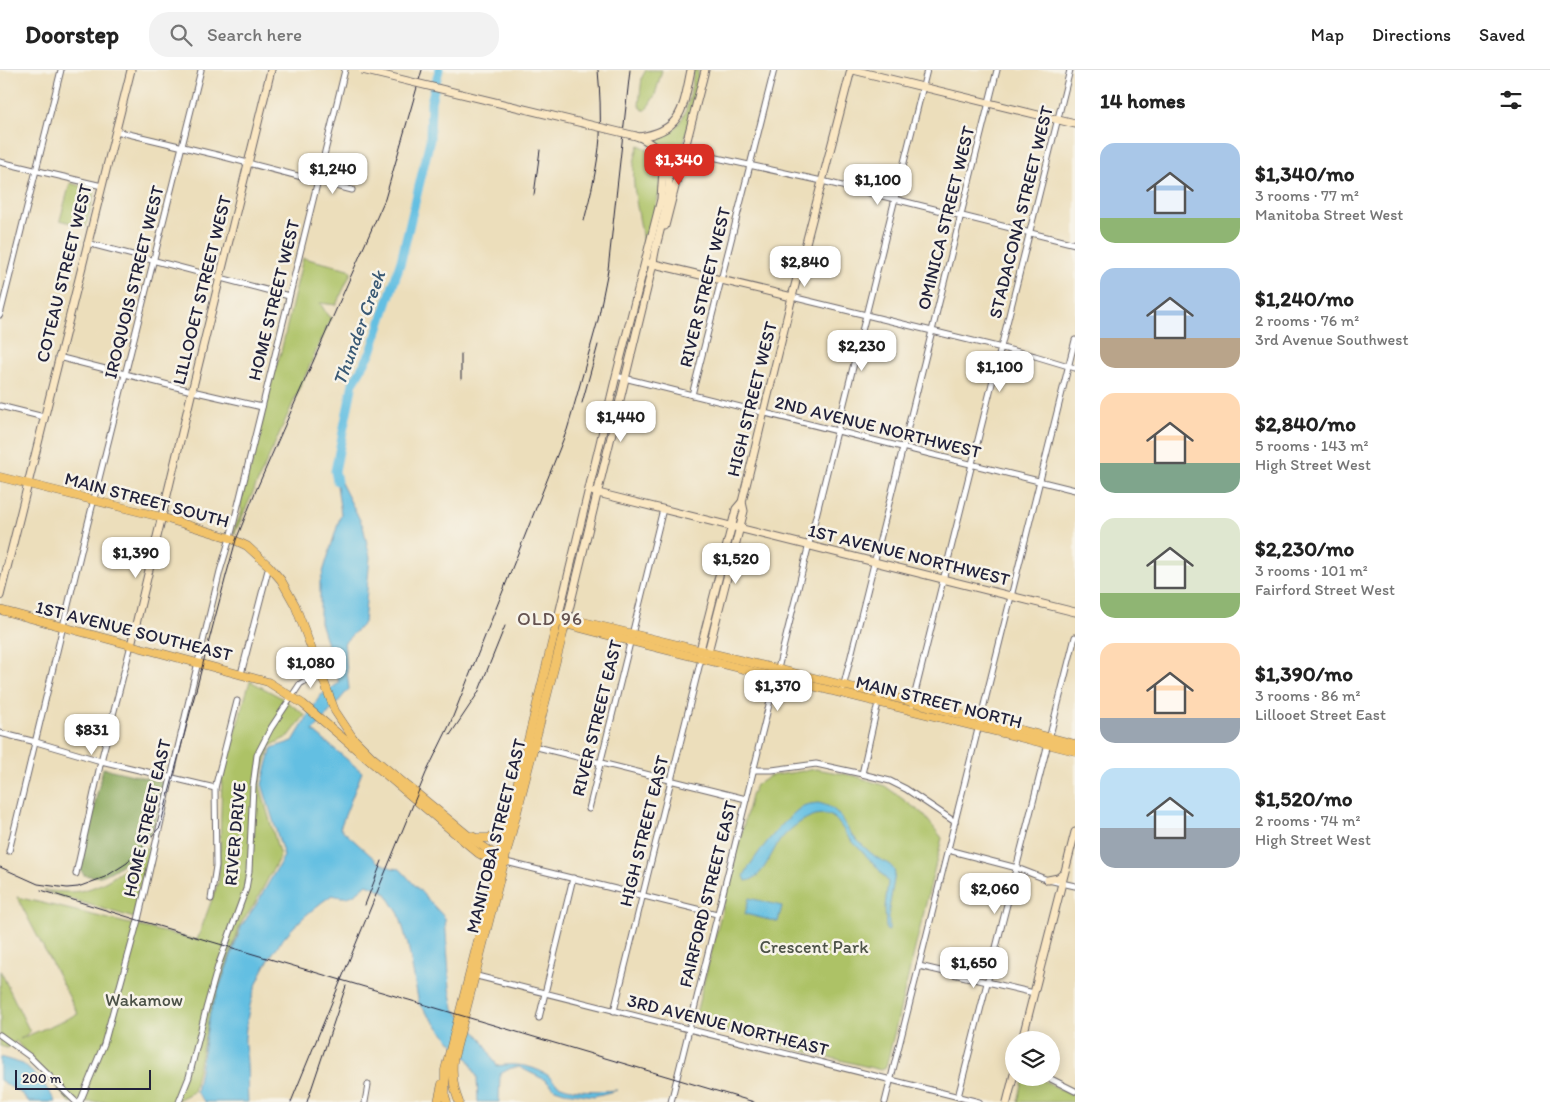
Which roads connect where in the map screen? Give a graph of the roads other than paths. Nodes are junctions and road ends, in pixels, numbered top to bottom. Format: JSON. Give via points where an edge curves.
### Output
{"nodes":[{"id":1,"x":61,"y":70,"type":"edge"},
{"id":2,"x":131,"y":70,"type":"edge"},
{"id":3,"x":201,"y":70,"type":"edge"},
{"id":4,"x":272,"y":70,"type":"edge"},
{"id":5,"x":345,"y":70,"type":"edge"},
{"id":6,"x":362,"y":70,"type":"edge"},
{"id":7,"x":691,"y":70,"type":"edge"},
{"id":8,"x":700,"y":70,"type":"edge"},
{"id":9,"x":705,"y":70,"type":"edge"},
{"id":10,"x":774,"y":70,"type":"edge"},
{"id":11,"x":852,"y":70,"type":"edge"},
{"id":12,"x":927,"y":70,"type":"edge"},
{"id":13,"x":997,"y":70,"type":"edge"},
{"id":14,"x":1070,"y":70,"type":"edge"},
{"id":15,"x":701,"y":84,"type":"junction"},
{"id":16,"x":923,"y":86,"type":"junction"},
{"id":17,"x":988,"y":104,"type":"junction"},
{"id":18,"x":1057,"y":120,"type":"junction"},
{"id":19,"x":1075,"y":124,"type":"edge"},
{"id":20,"x":116,"y":131,"type":"junction"},
{"id":21,"x":638,"y":137,"type":"junction"},
{"id":22,"x":182,"y":147,"type":"junction"},
{"id":23,"x":685,"y":151,"type":"junction"},
{"id":24,"x":0,"y":162,"type":"edge"},
{"id":25,"x":249,"y":164,"type":"junction"},
{"id":26,"x":750,"y":165,"type":"junction"},
{"id":27,"x":36,"y":170,"type":"junction"},
{"id":28,"x":318,"y":181,"type":"junction"},
{"id":29,"x":822,"y":182,"type":"junction"},
{"id":30,"x":102,"y":186,"type":"junction"},
{"id":31,"x":352,"y":190,"type":"dead end"},
{"id":32,"x":894,"y":200,"type":"junction"},
{"id":33,"x":959,"y":216,"type":"junction"},
{"id":34,"x":1028,"y":233,"type":"junction"},
{"id":35,"x":87,"y":243,"type":"junction"},
{"id":36,"x":1075,"y":244,"type":"edge"},
{"id":37,"x":153,"y":260,"type":"junction"},
{"id":38,"x":645,"y":262,"type":"junction"},
{"id":39,"x":653,"y":264,"type":"junction"},
{"id":40,"x":221,"y":278,"type":"junction"},
{"id":41,"x":721,"y":281,"type":"junction"},
{"id":42,"x":289,"y":296,"type":"junction"},
{"id":43,"x":792,"y":297,"type":"junction"},
{"id":44,"x":866,"y":314,"type":"junction"},
{"id":45,"x":0,"y":315,"type":"edge"},
{"id":46,"x":932,"y":332,"type":"junction"},
{"id":47,"x":1075,"y":340,"type":"edge"},
{"id":48,"x":1001,"y":348,"type":"junction"},
{"id":49,"x":58,"y":357,"type":"junction"},
{"id":50,"x":1069,"y":366,"type":"junction"},
{"id":51,"x":1075,"y":368,"type":"edge"},
{"id":52,"x":125,"y":374,"type":"junction"},
{"id":53,"x":616,"y":376,"type":"junction"},
{"id":54,"x":625,"y":378,"type":"junction"},
{"id":55,"x":192,"y":392,"type":"junction"},
{"id":56,"x":692,"y":395,"type":"junction"},
{"id":57,"x":0,"y":406,"type":"edge"},
{"id":58,"x":262,"y":407,"type":"junction"},
{"id":59,"x":764,"y":413,"type":"junction"},
{"id":60,"x":44,"y":417,"type":"junction"},
{"id":61,"x":837,"y":431,"type":"junction"},
{"id":62,"x":902,"y":447,"type":"junction"},
{"id":63,"x":972,"y":464,"type":"junction"},
{"id":64,"x":0,"y":477,"type":"edge"},
{"id":65,"x":1040,"y":481,"type":"junction"},
{"id":66,"x":28,"y":484,"type":"junction"},
{"id":67,"x":1075,"y":490,"type":"edge"},
{"id":68,"x":589,"y":491,"type":"junction"},
{"id":69,"x":598,"y":493,"type":"junction"},
{"id":70,"x":94,"y":500,"type":"junction"},
{"id":71,"x":742,"y":502,"type":"junction"},
{"id":72,"x":663,"y":509,"type":"junction"},
{"id":73,"x":161,"y":517,"type":"junction"},
{"id":74,"x":731,"y":526,"type":"junction"},
{"id":75,"x":739,"y":528,"type":"junction"},
{"id":76,"x":230,"y":538,"type":"junction"},
{"id":77,"x":808,"y":545,"type":"junction"},
{"id":78,"x":875,"y":562,"type":"junction"},
{"id":79,"x":269,"y":566,"type":"junction"},
{"id":80,"x":944,"y":579,"type":"junction"},
{"id":81,"x":0,"y":596,"type":"edge"},
{"id":82,"x":1011,"y":596,"type":"junction"},
{"id":83,"x":0,"y":610,"type":"edge"},
{"id":84,"x":1075,"y":612,"type":"edge"},
{"id":85,"x":558,"y":618,"type":"junction"},
{"id":86,"x":566,"y":621,"type":"junction"},
{"id":87,"x":63,"y":627,"type":"junction"},
{"id":88,"x":631,"y":637,"type":"junction"},
{"id":89,"x":1075,"y":637,"type":"edge"},
{"id":90,"x":131,"y":644,"type":"junction"},
{"id":91,"x":704,"y":651,"type":"junction"},
{"id":92,"x":701,"y":659,"type":"junction"},
{"id":93,"x":198,"y":662,"type":"junction"},
{"id":94,"x":320,"y":672,"type":"junction"},
{"id":95,"x":241,"y":674,"type":"junction"},
{"id":96,"x":777,"y":674,"type":"junction"},
{"id":97,"x":843,"y":689,"type":"junction"},
{"id":98,"x":880,"y":694,"type":"junction"},
{"id":99,"x":292,"y":696,"type":"junction"},
{"id":100,"x":237,"y":701,"type":"dead end"},
{"id":101,"x":878,"y":702,"type":"junction"},
{"id":102,"x":913,"y":702,"type":"junction"},
{"id":103,"x":911,"y":710,"type":"junction"},
{"id":104,"x":980,"y":723,"type":"junction"},
{"id":105,"x":0,"y":733,"type":"edge"},
{"id":106,"x":1050,"y":741,"type":"junction"},
{"id":107,"x":36,"y":742,"type":"junction"},
{"id":108,"x":1075,"y":744,"type":"edge"},
{"id":109,"x":531,"y":746,"type":"junction"},
{"id":110,"x":1075,"y":751,"type":"edge"},
{"id":111,"x":101,"y":761,"type":"junction"},
{"id":112,"x":600,"y":763,"type":"junction"},
{"id":113,"x":753,"y":770,"type":"junction"},
{"id":114,"x":862,"y":774,"type":"junction"},
{"id":115,"x":172,"y":778,"type":"junction"},
{"id":116,"x":671,"y":781,"type":"junction"},
{"id":117,"x":215,"y":788,"type":"junction"},
{"id":118,"x":746,"y":799,"type":"junction"},
{"id":119,"x":589,"y":809,"type":"dead end"},
{"id":120,"x":510,"y":816,"type":"junction"},
{"id":121,"x":955,"y":822,"type":"junction"},
{"id":122,"x":465,"y":832,"type":"junction"},
{"id":123,"x":1075,"y":832,"type":"edge"},
{"id":124,"x":948,"y":850,"type":"junction"},
{"id":125,"x":9,"y":851,"type":"dead end"},
{"id":126,"x":486,"y":858,"type":"junction"},
{"id":127,"x":501,"y":861,"type":"junction"},
{"id":128,"x":1017,"y":868,"type":"junction"},
{"id":129,"x":76,"y":874,"type":"dead end"},
{"id":130,"x":1063,"y":874,"type":"junction"},
{"id":131,"x":573,"y":878,"type":"junction"},
{"id":132,"x":1048,"y":880,"type":"junction"},
{"id":133,"x":1061,"y":882,"type":"junction"},
{"id":134,"x":492,"y":884,"type":"junction"},
{"id":135,"x":1075,"y":886,"type":"edge"},
{"id":136,"x":643,"y":896,"type":"junction"},
{"id":137,"x":211,"y":898,"type":"dead end"},
{"id":138,"x":718,"y":914,"type":"junction"},
{"id":139,"x":919,"y":966,"type":"junction"},
{"id":140,"x":473,"y":975,"type":"junction"},
{"id":141,"x":988,"y":982,"type":"junction"},
{"id":142,"x":545,"y":993,"type":"junction"},
{"id":143,"x":1034,"y":993,"type":"junction"},
{"id":144,"x":614,"y":1011,"type":"junction"},
{"id":145,"x":539,"y":1018,"type":"dead end"},
{"id":146,"x":689,"y":1029,"type":"junction"},
{"id":147,"x":1024,"y":1031,"type":"edge"},
{"id":148,"x":0,"y":1035,"type":"edge"},
{"id":149,"x":450,"y":1061,"type":"junction"},
{"id":150,"x":445,"y":1070,"type":"junction"},
{"id":151,"x":891,"y":1080,"type":"junction"},
{"id":152,"x":1060,"y":1084,"type":"edge"},
{"id":153,"x":368,"y":1085,"type":"dead end"},
{"id":154,"x":1011,"y":1086,"type":"edge"},
{"id":155,"x":1075,"y":1091,"type":"edge"},
{"id":156,"x":958,"y":1097,"type":"junction"},
{"id":157,"x":76,"y":1102,"type":"edge"},
{"id":158,"x":80,"y":1102,"type":"edge"},
{"id":159,"x":178,"y":1102,"type":"edge"},
{"id":160,"x":364,"y":1102,"type":"edge"},
{"id":161,"x":438,"y":1102,"type":"edge"},
{"id":162,"x":447,"y":1102,"type":"edge"},
{"id":163,"x":459,"y":1102,"type":"edge"},
{"id":164,"x":671,"y":1102,"type":"edge"},
{"id":165,"x":886,"y":1102,"type":"edge"},
{"id":166,"x":979,"y":1102,"type":"edge"},
{"id":167,"x":1007,"y":1102,"type":"edge"}],
"edges":[{"from":1,"to":27,"type":"street"},
{"from":2,"to":20,"type":"street","name":"COTEAU STREET WEST"},
{"from":3,"to":22,"type":"street","name":"IROQUOIS STREET WEST"},
{"from":4,"to":25,"type":"street","name":"LILLOOET STREET WEST"},
{"from":5,"to":28,"type":"street","name":"HOME STREET WEST"},
{"from":6,"to":21,"type":"street","bridge":true},
{"from":7,"to":21,"type":"street","via":[[683,106],[674,122],[662,132]]},
{"from":8,"to":15,"type":"street"},
{"from":9,"to":15,"type":"street"},
{"from":10,"to":26,"type":"street","name":"RIVER STREET WEST"},
{"from":11,"to":16,"type":"street"},
{"from":11,"to":29,"type":"street","name":"HIGH STREET WEST"},
{"from":12,"to":16,"type":"street","name":"FAIRFORD STREET EAST"},
{"from":13,"to":17,"type":"street","name":"OMINICA STREET WEST"},
{"from":14,"to":18,"type":"street","name":"STADACONA STREET WEST"},
{"from":15,"to":23,"type":"street"},
{"from":16,"to":17,"type":"street"},
{"from":16,"to":32,"type":"street","name":"FAIRFORD STREET EAST"},
{"from":17,"to":18,"type":"street"},
{"from":17,"to":33,"type":"street","name":"OMINICA STREET WEST"},
{"from":18,"to":19,"type":"street"},
{"from":18,"to":34,"type":"street","name":"STADACONA STREET WEST"},
{"from":20,"to":22,"type":"street"},
{"from":20,"to":30,"type":"street","name":"COTEAU STREET WEST"},
{"from":21,"to":38,"type":"street","via":[[658,156],[663,176],[662,199]]},
{"from":21,"to":39,"type":"street","via":[[658,151],[669,173]]},
{"from":22,"to":25,"type":"street"},
{"from":22,"to":37,"type":"street","name":"IROQUOIS STREET WEST"},
{"from":23,"to":26,"type":"street"},
{"from":23,"to":39,"type":"street"},
{"from":24,"to":27,"type":"street"},
{"from":25,"to":28,"type":"street"},
{"from":25,"to":40,"type":"street","name":"LILLOOET STREET WEST"},
{"from":26,"to":29,"type":"street"},
{"from":26,"to":41,"type":"street","name":"RIVER STREET WEST"},
{"from":27,"to":30,"type":"street"},
{"from":27,"to":45,"type":"street"},
{"from":28,"to":31,"type":"street"},
{"from":28,"to":42,"type":"street","name":"HOME STREET WEST"},
{"from":29,"to":32,"type":"street"},
{"from":29,"to":43,"type":"street","name":"HIGH STREET WEST"},
{"from":30,"to":35,"type":"street","name":"COTEAU STREET WEST"},
{"from":32,"to":33,"type":"street"},
{"from":32,"to":44,"type":"street","name":"FAIRFORD STREET EAST"},
{"from":33,"to":34,"type":"street"},
{"from":33,"to":46,"type":"street","name":"OMINICA STREET WEST"},
{"from":34,"to":36,"type":"street"},
{"from":34,"to":48,"type":"street","name":"STADACONA STREET WEST"},
{"from":35,"to":37,"type":"street"},
{"from":35,"to":49,"type":"street","name":"COTEAU STREET WEST"},
{"from":37,"to":40,"type":"street"},
{"from":37,"to":52,"type":"street","name":"IROQUOIS STREET WEST"},
{"from":38,"to":39,"type":"street"},
{"from":38,"to":53,"type":"street"},
{"from":39,"to":41,"type":"street"},
{"from":39,"to":54,"type":"street"},
{"from":40,"to":42,"type":"street"},
{"from":40,"to":55,"type":"street","name":"LILLOOET STREET WEST"},
{"from":41,"to":43,"type":"street"},
{"from":41,"to":56,"type":"street","name":"RIVER STREET WEST"},
{"from":42,"to":58,"type":"street","name":"HOME STREET WEST"},
{"from":43,"to":44,"type":"street"},
{"from":43,"to":59,"type":"street","name":"HIGH STREET WEST"},
{"from":44,"to":46,"type":"street"},
{"from":44,"to":61,"type":"street","name":"FAIRFORD STREET EAST"},
{"from":46,"to":48,"type":"street"},
{"from":46,"to":62,"type":"street","name":"OMINICA STREET WEST"},
{"from":47,"to":50,"type":"street"},
{"from":48,"to":50,"type":"street"},
{"from":48,"to":63,"type":"street","name":"STADACONA STREET WEST"},
{"from":49,"to":52,"type":"street"},
{"from":49,"to":60,"type":"street","name":"COTEAU STREET WEST"},
{"from":50,"to":51,"type":"street"},
{"from":50,"to":65,"type":"street"},
{"from":52,"to":55,"type":"street"},
{"from":52,"to":70,"type":"street","name":"IROQUOIS STREET WEST"},
{"from":53,"to":54,"type":"street","name":"2ND AVENUE NORTHWEST"},
{"from":53,"to":68,"type":"street"},
{"from":54,"to":56,"type":"street","name":"2ND AVENUE NORTHWEST"},
{"from":54,"to":69,"type":"street"},
{"from":55,"to":58,"type":"street"},
{"from":55,"to":73,"type":"street","name":"LILLOOET STREET WEST"},
{"from":56,"to":59,"type":"street","name":"2ND AVENUE NORTHWEST"},
{"from":57,"to":60,"type":"street"},
{"from":58,"to":76,"type":"street","name":"HOME STREET WEST"},
{"from":59,"to":61,"type":"street","name":"2ND AVENUE NORTHWEST"},
{"from":59,"to":71,"type":"street","name":"HIGH STREET WEST"},
{"from":60,"to":66,"type":"street","name":"COTEAU STREET WEST"},
{"from":61,"to":62,"type":"street","name":"2ND AVENUE NORTHWEST"},
{"from":61,"to":77,"type":"street","name":"FAIRFORD STREET EAST"},
{"from":62,"to":63,"type":"street","name":"2ND AVENUE NORTHWEST"},
{"from":62,"to":78,"type":"street","name":"OMINICA STREET WEST"},
{"from":63,"to":65,"type":"street","name":"2ND AVENUE NORTHWEST"},
{"from":63,"to":80,"type":"street","name":"STADACONA STREET WEST"},
{"from":64,"to":66,"type":"main road","name":"MAIN STREET SOUTH"},
{"from":65,"to":67,"type":"street","name":"2ND AVENUE NORTHWEST"},
{"from":65,"to":82,"type":"street"},
{"from":66,"to":70,"type":"main road","name":"MAIN STREET SOUTH"},
{"from":66,"to":81,"type":"street","name":"COTEAU STREET WEST"},
{"from":68,"to":69,"type":"street","name":"1ST AVENUE NORTHWEST"},
{"from":68,"to":85,"type":"street"},
{"from":69,"to":72,"type":"street","name":"1ST AVENUE NORTHWEST"},
{"from":69,"to":86,"type":"street"},
{"from":70,"to":73,"type":"main road","name":"MAIN STREET SOUTH"},
{"from":70,"to":87,"type":"street","name":"IROQUOIS STREET WEST"},
{"from":71,"to":74,"type":"street","name":"HIGH STREET WEST","via":[[736,509]]},
{"from":71,"to":75,"type":"street","name":"HIGH STREET WEST","via":[[744,511]]},
{"from":72,"to":74,"type":"street","name":"1ST AVENUE NORTHWEST"},
{"from":72,"to":88,"type":"street"},
{"from":73,"to":76,"type":"main road","name":"MAIN STREET SOUTH"},
{"from":73,"to":90,"type":"street","name":"LILLOOET STREET WEST"},
{"from":74,"to":75,"type":"street","name":"1ST AVENUE NORTHWEST"},
{"from":74,"to":91,"type":"street","name":"HIGH STREET WEST"},
{"from":75,"to":77,"type":"street","name":"1ST AVENUE NORTHWEST"},
{"from":75,"to":91,"type":"street","name":"HIGH STREET WEST"},
{"from":76,"to":79,"type":"main road","name":"MAIN STREET SOUTH","via":[[247,546]]},
{"from":76,"to":93,"type":"street","name":"HOME STREET EAST"},
{"from":77,"to":78,"type":"street","name":"1ST AVENUE NORTHWEST"},
{"from":77,"to":96,"type":"street","name":"FAIRFORD STREET EAST"},
{"from":78,"to":80,"type":"street","name":"1ST AVENUE NORTHWEST"},
{"from":78,"to":97,"type":"street","name":"OMINICA STREET WEST"},
{"from":79,"to":94,"type":"main road","name":"MAIN STREET SOUTH","via":[[295,604]]},
{"from":79,"to":95,"type":"street"},
{"from":80,"to":82,"type":"street","name":"1ST AVENUE NORTHWEST"},
{"from":80,"to":102,"type":"street","name":"STADACONA STREET WEST"},
{"from":82,"to":84,"type":"street","name":"1ST AVENUE NORTHWEST"},
{"from":82,"to":104,"type":"street"},
{"from":83,"to":87,"type":"main road","name":"1ST AVENUE SOUTHEAST"},
{"from":85,"to":86,"type":"main road","name":"MAIN STREET NORTH"},
{"from":85,"to":109,"type":"main road","name":"MANITOBA STREET EAST"},
{"from":86,"to":88,"type":"main road","name":"MAIN STREET NORTH"},
{"from":86,"to":109,"type":"main road","name":"MANITOBA STREET EAST"},
{"from":87,"to":90,"type":"main road","name":"1ST AVENUE SOUTHEAST"},
{"from":87,"to":107,"type":"street","name":"IROQUOIS STREET WEST"},
{"from":88,"to":91,"type":"main road","name":"MAIN STREET NORTH"},
{"from":88,"to":92,"type":"main road","name":"MAIN STREET NORTH"},
{"from":88,"to":112,"type":"street","name":"RIVER STREET EAST"},
{"from":89,"to":106,"type":"street"},
{"from":90,"to":93,"type":"main road","name":"1ST AVENUE SOUTHEAST"},
{"from":90,"to":111,"type":"street"},
{"from":91,"to":92,"type":"street"},
{"from":91,"to":96,"type":"main road","name":"MAIN STREET NORTH"},
{"from":92,"to":96,"type":"main road","name":"MAIN STREET NORTH"},
{"from":92,"to":116,"type":"street","name":"HIGH STREET EAST"},
{"from":93,"to":95,"type":"main road","name":"1ST AVENUE SOUTHEAST"},
{"from":93,"to":115,"type":"street","name":"HOME STREET EAST"},
{"from":94,"to":99,"type":"street","name":"RIVER DRIVE","via":[[300,684]]},
{"from":94,"to":122,"type":"main road","name":"MAIN STREET SOUTH","via":[[336,711],[353,738]]},
{"from":95,"to":99,"type":"main road","name":"1ST AVENUE SOUTHEAST","via":[[268,682]]},
{"from":96,"to":97,"type":"main road","name":"MAIN STREET NORTH"},
{"from":96,"to":113,"type":"street","name":"FAIRFORD STREET EAST"},
{"from":97,"to":98,"type":"main road","name":"MAIN STREET NORTH"},
{"from":97,"to":101,"type":"main road","name":"MAIN STREET NORTH"},
{"from":98,"to":101,"type":"street"},
{"from":98,"to":102,"type":"main road","name":"MAIN STREET NORTH"},
{"from":99,"to":126,"type":"main road","name":"1ST AVENUE SOUTHEAST"},
{"from":99,"to":159,"type":"street","name":"RIVER DRIVE","via":[[257,754],[246,889],[218,966],[190,1077]]},
{"from":100,"to":117,"type":"street"},
{"from":101,"to":103,"type":"main road","name":"MAIN STREET NORTH"},
{"from":101,"to":114,"type":"street"},
{"from":102,"to":103,"type":"street","name":"STADACONA STREET WEST"},
{"from":102,"to":104,"type":"main road","name":"MAIN STREET NORTH"},
{"from":103,"to":104,"type":"main road","name":"MAIN STREET NORTH"},
{"from":104,"to":106,"type":"main road","name":"MAIN STREET NORTH"},
{"from":104,"to":121,"type":"street"},
{"from":105,"to":107,"type":"street"},
{"from":106,"to":108,"type":"main road","name":"MAIN STREET NORTH"},
{"from":106,"to":110,"type":"main road","name":"MAIN STREET NORTH"},
{"from":106,"to":128,"type":"street"},
{"from":107,"to":111,"type":"street"},
{"from":107,"to":125,"type":"street","name":"IROQUOIS STREET WEST"},
{"from":109,"to":112,"type":"street"},
{"from":109,"to":120,"type":"main road","name":"MANITOBA STREET EAST"},
{"from":109,"to":127,"type":"main road","name":"MANITOBA STREET EAST"},
{"from":111,"to":115,"type":"street"},
{"from":111,"to":129,"type":"street"},
{"from":112,"to":116,"type":"street"},
{"from":112,"to":119,"type":"street","name":"RIVER STREET EAST"},
{"from":113,"to":114,"type":"street","via":[[816,764]]},
{"from":113,"to":118,"type":"street","name":"FAIRFORD STREET EAST"},
{"from":114,"to":121,"type":"street","via":[[906,789]]},
{"from":115,"to":117,"type":"street"},
{"from":115,"to":158,"type":"street","name":"HOME STREET EAST","via":[[104,1044]]},
{"from":116,"to":118,"type":"street"},
{"from":116,"to":136,"type":"street","name":"HIGH STREET EAST"},
{"from":117,"to":137,"type":"street","via":[[216,866]]},
{"from":118,"to":138,"type":"street","name":"FAIRFORD STREET EAST"},
{"from":120,"to":122,"type":"main road","via":[[490,838],[476,838]]},
{"from":120,"to":127,"type":"main road","name":"MANITOBA STREET EAST"},
{"from":121,"to":124,"type":"street"},
{"from":122,"to":127,"type":"main road"},
{"from":123,"to":130,"type":"street"},
{"from":124,"to":128,"type":"street"},
{"from":124,"to":139,"type":"street"},
{"from":126,"to":127,"type":"main road","name":"1ST AVENUE SOUTHEAST"},
{"from":126,"to":134,"type":"main road"},
{"from":127,"to":131,"type":"street"},
{"from":127,"to":134,"type":"main road","name":"MANITOBA STREET EAST"},
{"from":127,"to":140,"type":"main road","name":"MANITOBA STREET EAST"},
{"from":128,"to":132,"type":"street"},
{"from":128,"to":141,"type":"street"},
{"from":130,"to":132,"type":"street"},
{"from":130,"to":133,"type":"street"},
{"from":131,"to":136,"type":"street"},
{"from":131,"to":142,"type":"street"},
{"from":132,"to":133,"type":"street"},
{"from":133,"to":135,"type":"street"},
{"from":133,"to":143,"type":"street"},
{"from":134,"to":140,"type":"main road","name":"MANITOBA STREET EAST"},
{"from":136,"to":138,"type":"street"},
{"from":136,"to":144,"type":"street","name":"HIGH STREET EAST"},
{"from":138,"to":146,"type":"street","name":"FAIRFORD STREET EAST"},
{"from":139,"to":141,"type":"street"},
{"from":139,"to":151,"type":"street"},
{"from":140,"to":142,"type":"street","name":"3RD AVENUE NORTHEAST"},
{"from":140,"to":149,"type":"main road","name":"MANITOBA STREET EAST"},
{"from":141,"to":143,"type":"street"},
{"from":141,"to":156,"type":"street"},
{"from":142,"to":144,"type":"street","name":"3RD AVENUE NORTHEAST"},
{"from":142,"to":145,"type":"street"},
{"from":143,"to":147,"type":"street"},
{"from":144,"to":146,"type":"street","name":"3RD AVENUE NORTHEAST"},
{"from":146,"to":151,"type":"street","name":"3RD AVENUE NORTHEAST"},
{"from":146,"to":164,"type":"street","name":"FAIRFORD STREET EAST"},
{"from":148,"to":157,"type":"street","via":[[29,1056]]},
{"from":149,"to":150,"type":"main road"},
{"from":149,"to":163,"type":"main road"},
{"from":150,"to":161,"type":"main road"},
{"from":150,"to":162,"type":"main road"},
{"from":151,"to":156,"type":"street","name":"3RD AVENUE NORTHEAST"},
{"from":151,"to":165,"type":"street"},
{"from":152,"to":155,"type":"street"},
{"from":153,"to":160,"type":"street"},
{"from":154,"to":167,"type":"street"},
{"from":156,"to":166,"type":"street","name":"3RD AVENUE NORTHEAST"}]}
